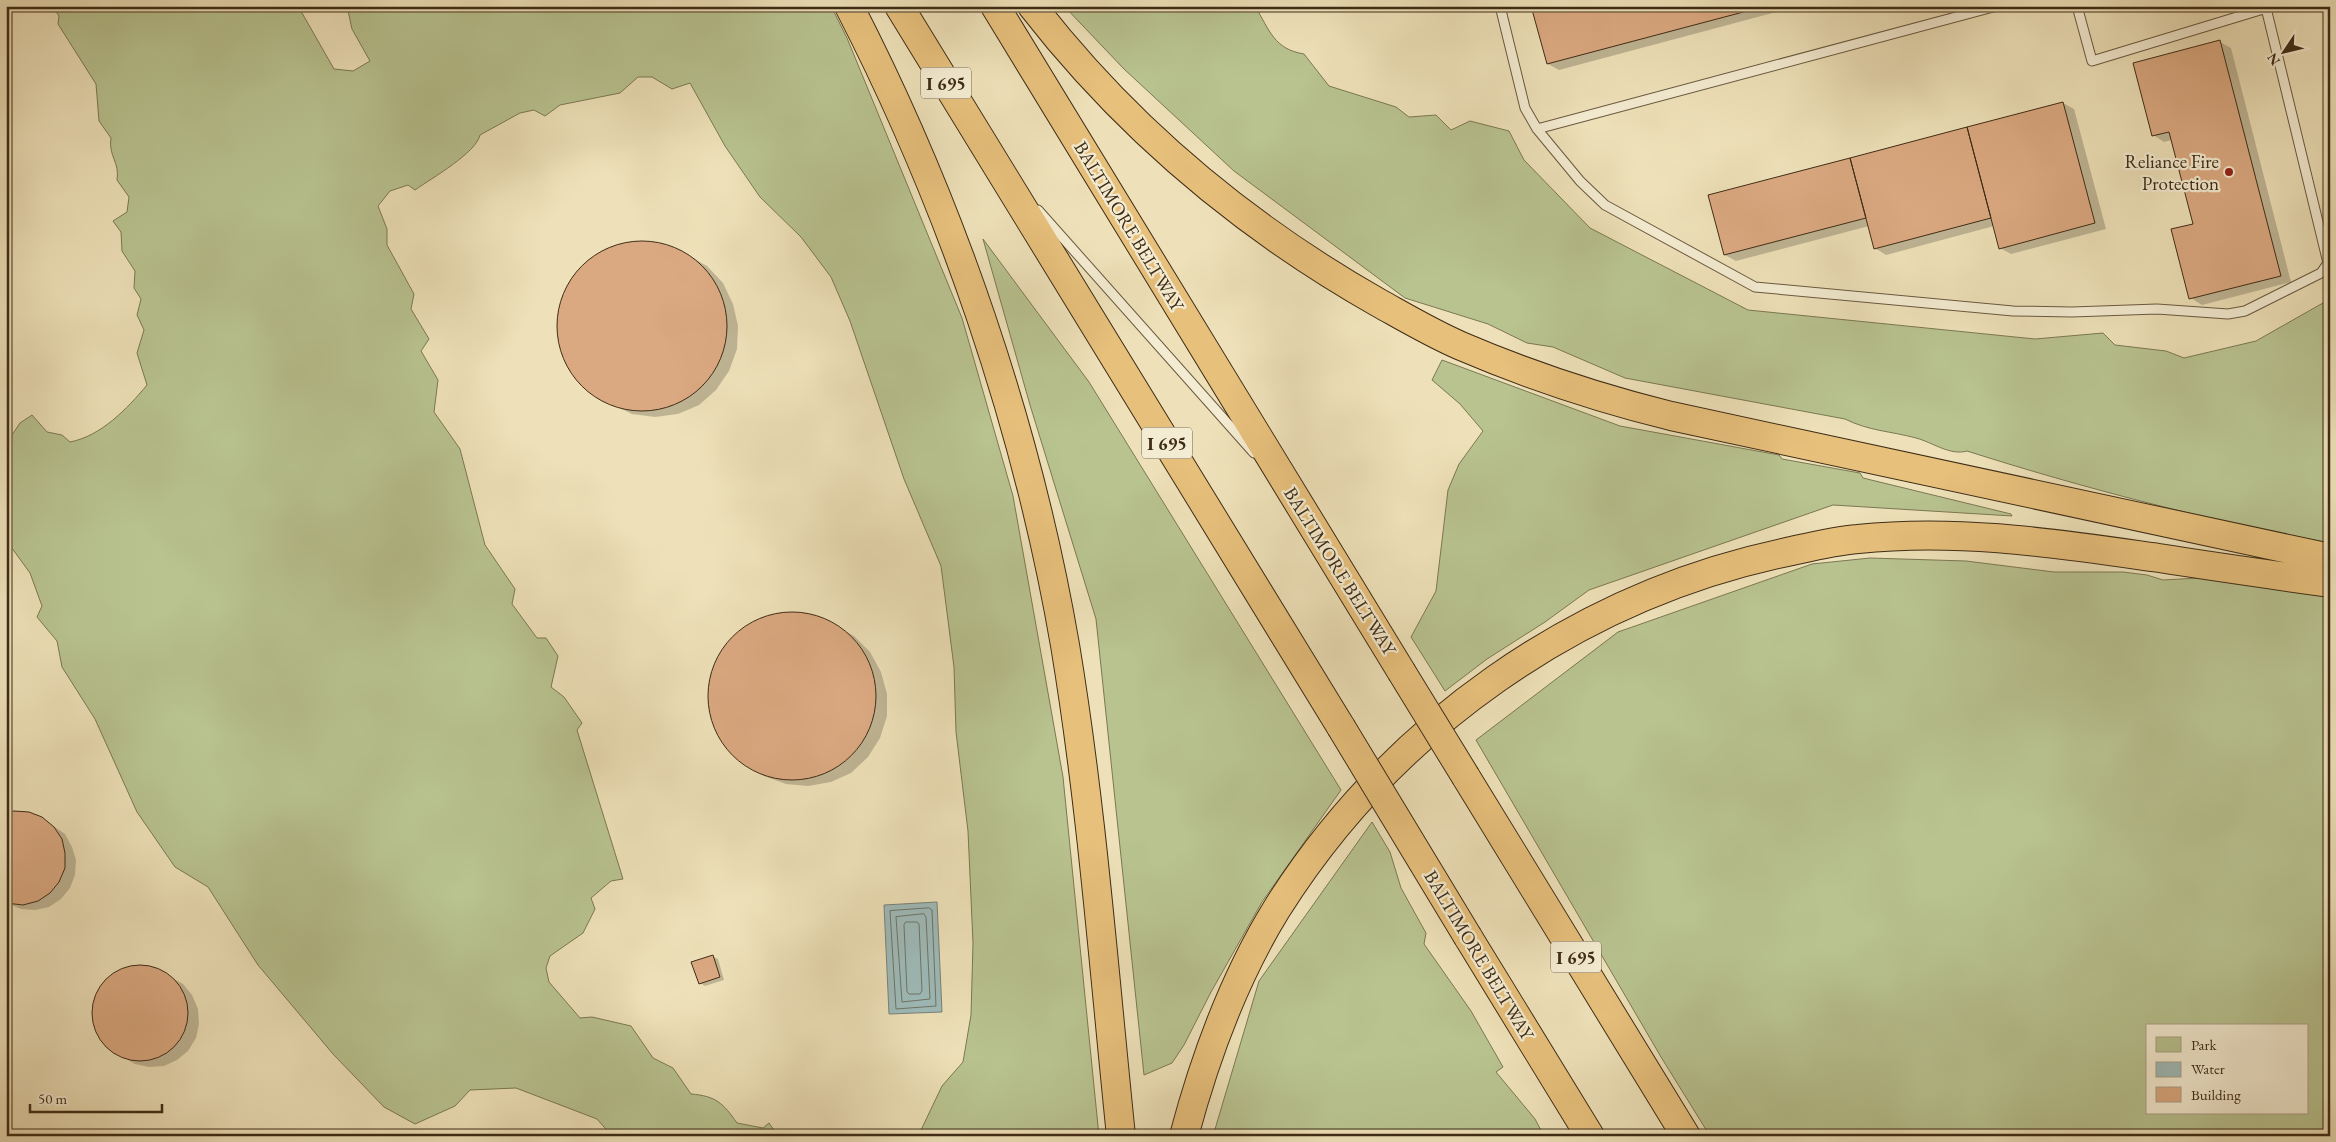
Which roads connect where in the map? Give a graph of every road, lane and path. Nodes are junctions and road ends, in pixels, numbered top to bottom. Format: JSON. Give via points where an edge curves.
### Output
{"nodes":[{"id":1,"x":849,"y":6,"type":"edge"},
{"id":2,"x":899,"y":6,"type":"edge"},
{"id":3,"x":995,"y":6,"type":"edge"},
{"id":4,"x":1032,"y":6,"type":"edge"},
{"id":5,"x":1500,"y":6,"type":"edge"},
{"id":6,"x":1997,"y":6,"type":"edge"},
{"id":7,"x":2077,"y":6,"type":"edge"},
{"id":8,"x":2269,"y":7,"type":"edge"},
{"id":9,"x":1537,"y":129,"type":"junction"},
{"id":10,"x":993,"y":160,"type":"junction"},
{"id":11,"x":1297,"y":501,"type":"junction"},
{"id":12,"x":2330,"y":558,"type":"edge"},
{"id":13,"x":2330,"y":583,"type":"edge"},
{"id":14,"x":1120,"y":1136,"type":"edge"},
{"id":15,"x":1184,"y":1136,"type":"edge"},
{"id":16,"x":1590,"y":1136,"type":"edge"},
{"id":17,"x":1686,"y":1136,"type":"edge"}],
"edges":[{"from":1,"to":14,"type":"highway","via":[[888,81],[978,309],[1012,419],[1044,541],[1076,718]]},
{"from":2,"to":10,"type":"highway","name":"BALTIMORE BELTWAY","number":"I 695"},
{"from":3,"to":11,"type":"highway","name":"BALTIMORE BELTWAY","number":"I 695"},
{"from":4,"to":12,"type":"highway","via":[[1086,72],[1146,133],[1200,180],[1267,232],[1334,277],[1459,345],[1591,396],[1671,416]]},
{"from":5,"to":9,"type":"lane","via":[[1525,108]]},
{"from":6,"to":9,"type":"lane"},
{"from":7,"to":8,"type":"lane","via":[[2092,61]]},
{"from":8,"to":9,"type":"lane","via":[[2328,263],[2321,273],[2244,311],[2228,314],[2157,309],[2013,311],[1755,287],[1605,205],[1580,181]]},
{"from":10,"to":11,"type":"lane"},
{"from":10,"to":16,"type":"highway","name":"BALTIMORE BELTWAY","number":"I 695","bridge":true},
{"from":11,"to":17,"type":"highway","name":"BALTIMORE BELTWAY","number":"I 695","bridge":true},
{"from":13,"to":15,"type":"highway","via":[[2059,543],[1990,536],[1918,536],[1856,539],[1741,562],[1685,579],[1626,604],[1508,669],[1450,714],[1393,765],[1350,810],[1276,911],[1247,962],[1198,1083]]}]}
